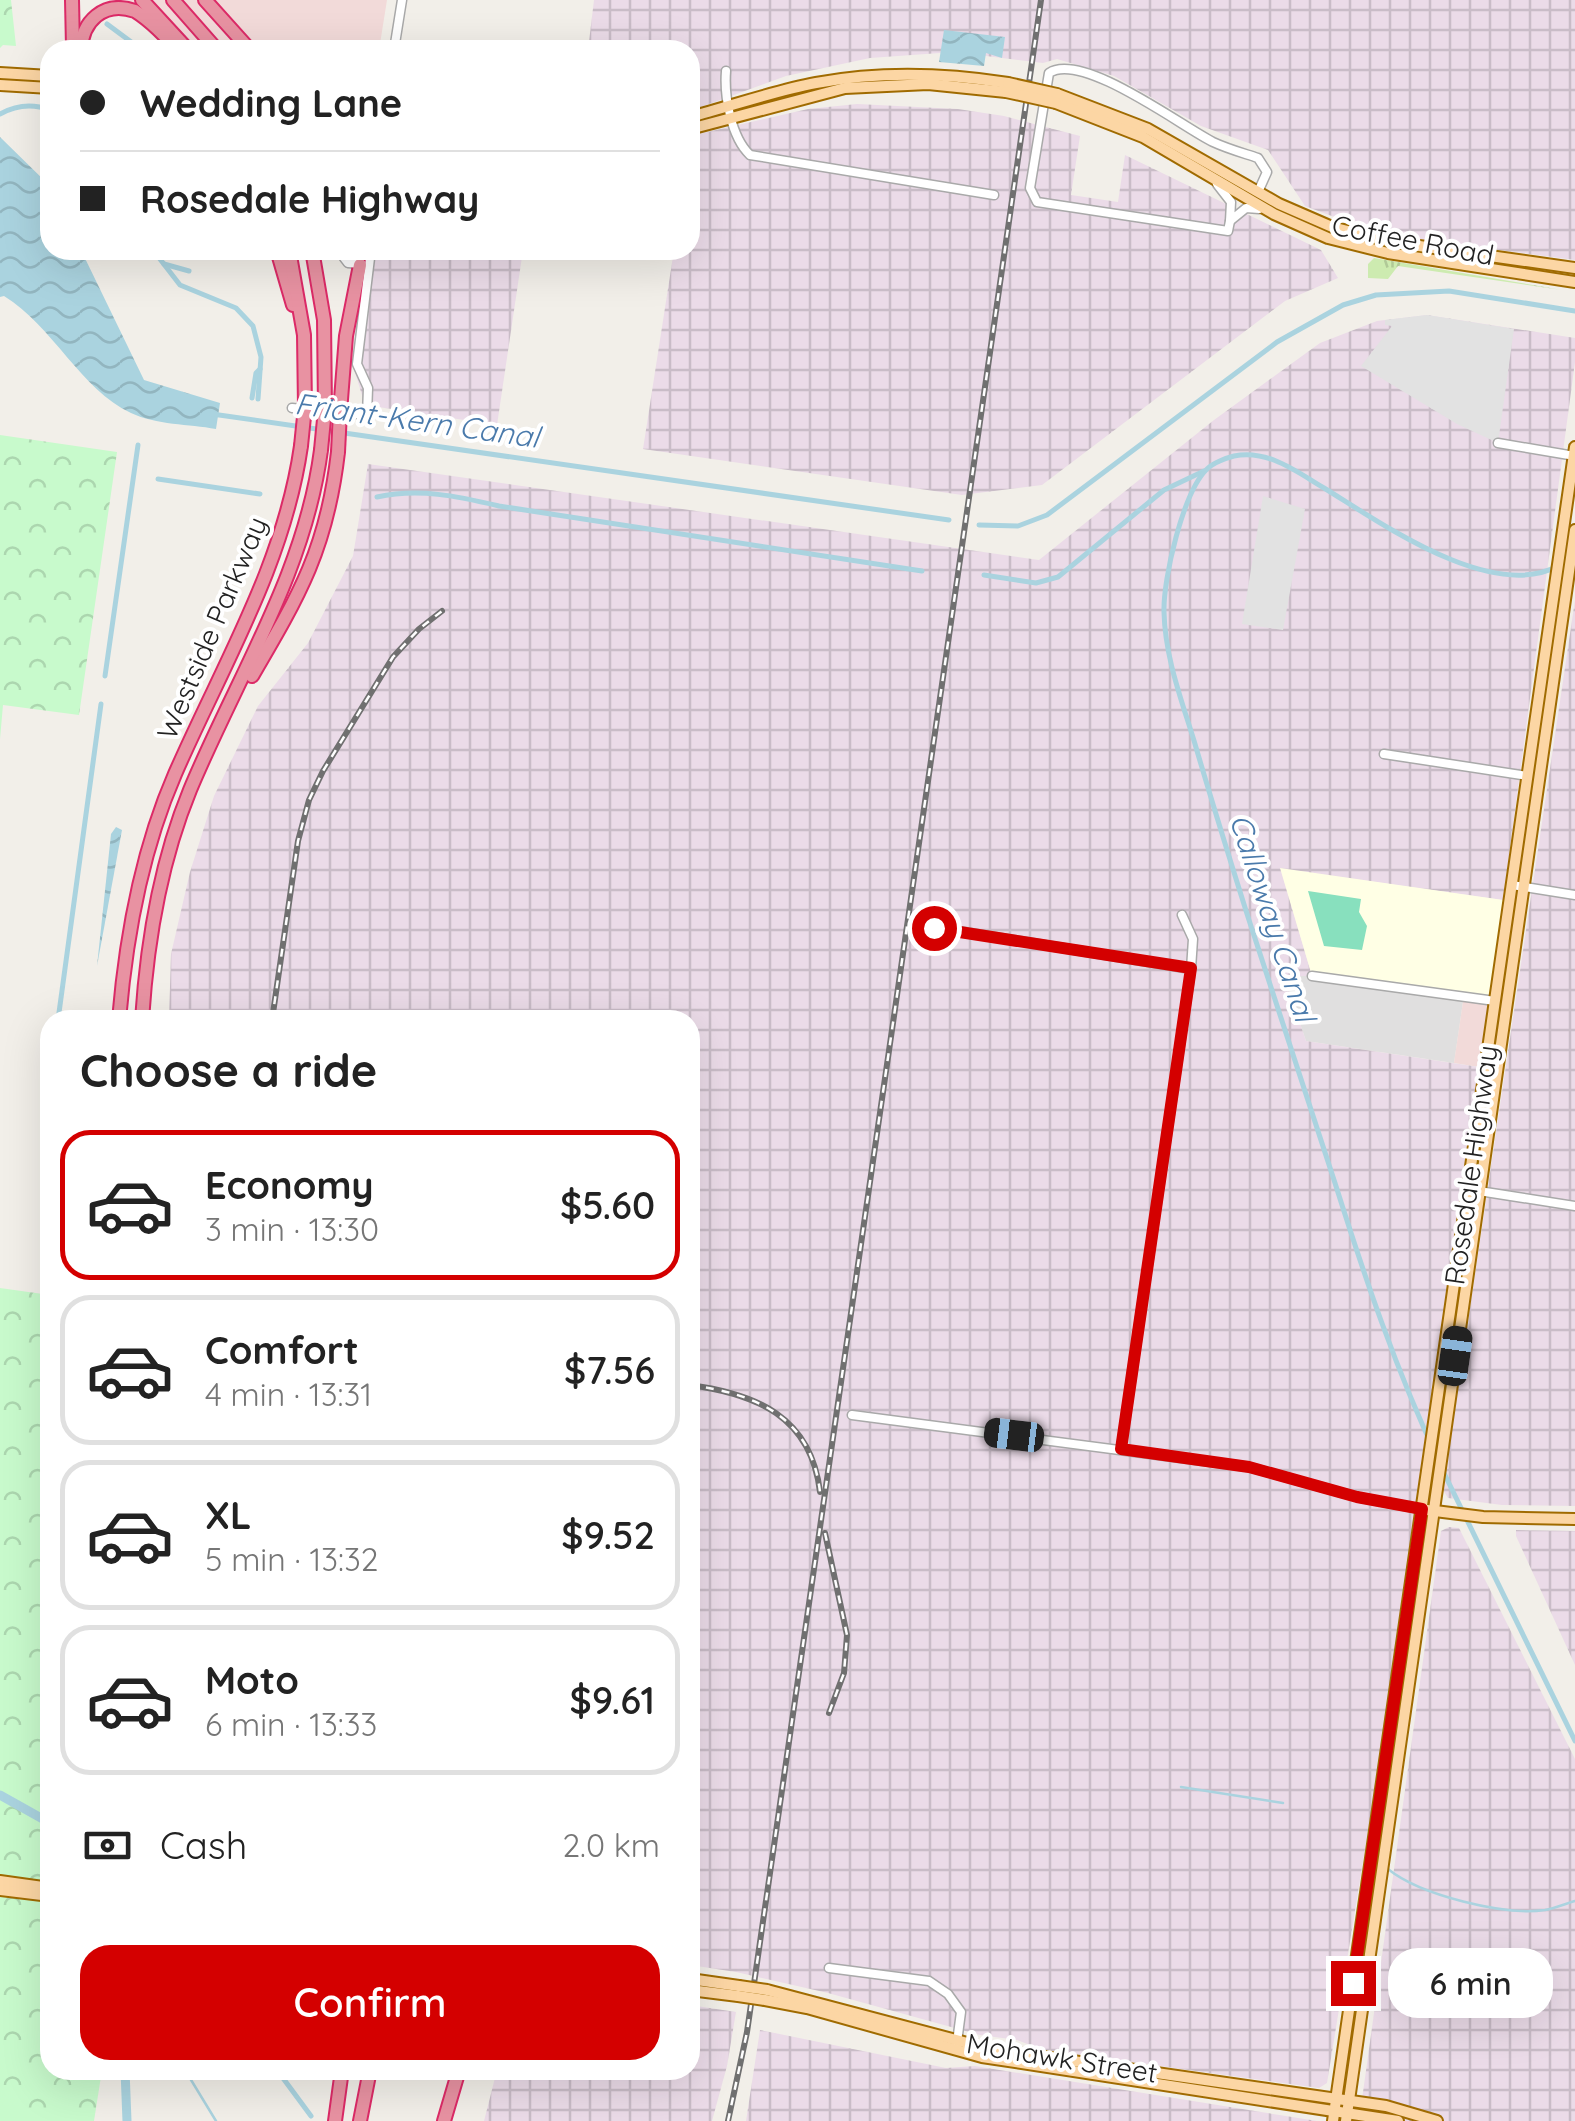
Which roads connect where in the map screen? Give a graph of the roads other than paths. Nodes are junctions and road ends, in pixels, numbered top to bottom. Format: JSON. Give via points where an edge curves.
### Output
{"nodes":[{"id":1,"x":72,"y":0,"type":"edge"},
{"id":2,"x":142,"y":0,"type":"edge"},
{"id":3,"x":173,"y":0,"type":"edge"},
{"id":4,"x":205,"y":0,"type":"edge"},
{"id":5,"x":402,"y":0,"type":"edge"},
{"id":6,"x":206,"y":36,"type":"junction"},
{"id":7,"x":72,"y":40,"type":"edge"},
{"id":8,"x":83,"y":40,"type":"edge"},
{"id":9,"x":167,"y":40,"type":"edge"},
{"id":10,"x":179,"y":40,"type":"edge"},
{"id":11,"x":209,"y":40,"type":"edge"},
{"id":12,"x":215,"y":40,"type":"edge"},
{"id":13,"x":241,"y":40,"type":"edge"},
{"id":14,"x":396,"y":40,"type":"edge"},
{"id":15,"x":726,"y":71,"type":"dead end"},
{"id":16,"x":0,"y":73,"type":"edge"},
{"id":17,"x":40,"y":75,"type":"edge"},
{"id":18,"x":0,"y":85,"type":"edge"},
{"id":19,"x":40,"y":87,"type":"edge"},
{"id":20,"x":1057,"y":99,"type":"junction"},
{"id":21,"x":732,"y":112,"type":"junction"},
{"id":22,"x":700,"y":116,"type":"edge"},
{"id":23,"x":700,"y":124,"type":"edge"},
{"id":24,"x":1210,"y":177,"type":"junction"},
{"id":25,"x":1258,"y":192,"type":"junction"},
{"id":26,"x":994,"y":195,"type":"dead end"},
{"id":27,"x":1267,"y":210,"type":"junction"},
{"id":28,"x":1230,"y":221,"type":"junction"},
{"id":29,"x":280,"y":260,"type":"edge"},
{"id":30,"x":291,"y":260,"type":"edge"},
{"id":31,"x":314,"y":260,"type":"edge"},
{"id":32,"x":365,"y":260,"type":"edge"},
{"id":33,"x":366,"y":260,"type":"edge"},
{"id":34,"x":1575,"y":268,"type":"edge"},
{"id":35,"x":1575,"y":282,"type":"edge"},
{"id":36,"x":306,"y":375,"type":"junction"},
{"id":37,"x":298,"y":407,"type":"junction"},
{"id":38,"x":333,"y":411,"type":"junction"},
{"id":39,"x":1498,"y":443,"type":"dead end"},
{"id":40,"x":1575,"y":447,"type":"edge"},
{"id":41,"x":1574,"y":456,"type":"edge"},
{"id":42,"x":1575,"y":530,"type":"edge"},
{"id":43,"x":1564,"y":555,"type":"junction"},
{"id":44,"x":1556,"y":621,"type":"junction"},
{"id":45,"x":1575,"y":624,"type":"edge"},
{"id":46,"x":214,"y":738,"type":"junction"},
{"id":47,"x":1384,"y":754,"type":"dead end"},
{"id":48,"x":1528,"y":776,"type":"junction"},
{"id":49,"x":1517,"y":886,"type":"junction"},
{"id":50,"x":1575,"y":895,"type":"edge"},
{"id":51,"x":1182,"y":914,"type":"dead end"},
{"id":52,"x":934,"y":928,"type":"dead end"},
{"id":53,"x":1191,"y":968,"type":"junction"},
{"id":54,"x":1312,"y":976,"type":"dead end"},
{"id":55,"x":1500,"y":1005,"type":"junction"},
{"id":56,"x":120,"y":1010,"type":"edge"},
{"id":57,"x":143,"y":1010,"type":"edge"},
{"id":58,"x":1473,"y":1194,"type":"junction"},
{"id":59,"x":1575,"y":1206,"type":"edge"},
{"id":60,"x":852,"y":1415,"type":"dead end"},
{"id":61,"x":1121,"y":1449,"type":"junction"},
{"id":62,"x":1427,"y":1510,"type":"junction"},
{"id":63,"x":1575,"y":1519,"type":"edge"},
{"id":64,"x":0,"y":1881,"type":"edge"},
{"id":65,"x":40,"y":1887,"type":"edge"},
{"id":66,"x":0,"y":1890,"type":"edge"},
{"id":67,"x":40,"y":1895,"type":"edge"},
{"id":68,"x":830,"y":1968,"type":"dead end"},
{"id":69,"x":700,"y":1982,"type":"edge"},
{"id":70,"x":700,"y":1990,"type":"edge"},
{"id":71,"x":738,"y":1991,"type":"junction"},
{"id":72,"x":766,"y":1995,"type":"junction"},
{"id":73,"x":957,"y":2042,"type":"junction"},
{"id":74,"x":1143,"y":2071,"type":"junction"},
{"id":75,"x":1100,"y":2076,"type":"junction"},
{"id":76,"x":341,"y":2080,"type":"edge"},
{"id":77,"x":369,"y":2080,"type":"edge"},
{"id":78,"x":456,"y":2080,"type":"edge"},
{"id":79,"x":1336,"y":2100,"type":"junction"},
{"id":80,"x":1349,"y":2101,"type":"junction"},
{"id":81,"x":1333,"y":2117,"type":"edge"},
{"id":82,"x":1346,"y":2118,"type":"edge"},
{"id":83,"x":335,"y":2121,"type":"edge"},
{"id":84,"x":363,"y":2121,"type":"edge"},
{"id":85,"x":444,"y":2121,"type":"edge"},
{"id":86,"x":1398,"y":2121,"type":"edge"},
{"id":87,"x":1437,"y":2121,"type":"edge"}],
"edges":[{"from":1,"to":7,"type":"highway"},
{"from":2,"to":10,"type":"highway"},
{"from":3,"to":6,"type":"highway"},
{"from":4,"to":13,"type":"highway"},
{"from":5,"to":14,"type":"street"},
{"from":6,"to":11,"type":"highway"},
{"from":6,"to":12,"type":"highway"},
{"from":8,"to":9,"type":"highway","via":[[86,23],[116,6],[134,10]]},
{"from":15,"to":21,"type":"street"},
{"from":16,"to":17,"type":"main road"},
{"from":18,"to":19,"type":"main road"},
{"from":20,"to":21,"type":"main road","name":"Coffee Road","bridge":true,"via":[[1007,87],[874,85]]},
{"from":20,"to":24,"type":"main road","name":"Coffee Road"},
{"from":20,"to":25,"type":"main road","name":"Coffee Road","via":[[1148,129]]},
{"from":21,"to":22,"type":"main road","name":"Coffee Road"},
{"from":21,"to":23,"type":"main road","name":"Coffee Road"},
{"from":21,"to":26,"type":"street","via":[[743,148],[759,158]]},
{"from":24,"to":27,"type":"main road","name":"Coffee Road"},
{"from":24,"to":28,"type":"street","via":[[1228,196]]},
{"from":25,"to":28,"type":"street","via":[[1267,172],[1258,158],[1214,143],[1093,77],[1065,68],[1050,73],[1030,188],[1037,202],[1228,231]]},
{"from":25,"to":34,"type":"main road","name":"Coffee Road","via":[[1367,238]]},
{"from":27,"to":28,"type":"street","via":[[1246,208]]},
{"from":27,"to":35,"type":"main road","name":"Coffee Road","via":[[1364,249]]},
{"from":29,"to":36,"type":"highway"},
{"from":30,"to":36,"type":"highway","name":"Westside Parkway"},
{"from":31,"to":38,"type":"highway","name":"Westside Parkway"},
{"from":32,"to":38,"type":"highway"},
{"from":33,"to":37,"type":"street","via":[[357,364],[368,388],[367,416]]},
{"from":36,"to":37,"type":"highway","name":"Westside Parkway"},
{"from":37,"to":56,"type":"highway","name":"Westside Parkway","bridge":true,"via":[[301,446],[291,502],[148,849]]},
{"from":38,"to":46,"type":"highway","name":"Westside Parkway","bridge":true,"via":[[296,555]]},
{"from":38,"to":46,"type":"highway","bridge":true,"via":[[338,452],[330,508],[306,582]]},
{"from":39,"to":41,"type":"street"},
{"from":40,"to":41,"type":"main road","name":"Rosedale Highway"},
{"from":41,"to":43,"type":"main road","name":"Rosedale Highway"},
{"from":42,"to":43,"type":"main road","name":"Rosedale Highway"},
{"from":43,"to":44,"type":"main road","name":"Rosedale Highway"},
{"from":44,"to":45,"type":"street"},
{"from":44,"to":48,"type":"main road","name":"Rosedale Highway"},
{"from":44,"to":49,"type":"main road","name":"Rosedale Highway","via":[[1552,686]]},
{"from":46,"to":57,"type":"highway","name":"Westside Parkway","via":[[163,875]]},
{"from":47,"to":48,"type":"street"},
{"from":48,"to":49,"type":"main road","name":"Rosedale Highway"},
{"from":49,"to":50,"type":"street"},
{"from":49,"to":55,"type":"main road","name":"Rosedale Highway"},
{"from":49,"to":55,"type":"main road","name":"Rosedale Highway","via":[[1503,945],[1508,954]]},
{"from":51,"to":53,"type":"street","via":[[1193,939]]},
{"from":52,"to":53,"type":"street"},
{"from":53,"to":61,"type":"street"},
{"from":54,"to":55,"type":"street"},
{"from":55,"to":58,"type":"main road","name":"Rosedale Highway","via":[[1496,1070]]},
{"from":55,"to":58,"type":"main road","name":"Rosedale Highway","via":[[1478,1115],[1482,1134]]},
{"from":58,"to":59,"type":"street"},
{"from":58,"to":62,"type":"main road","name":"Rosedale Highway","via":[[1433,1428]]},
{"from":58,"to":62,"type":"main road","name":"Rosedale Highway","via":[[1436,1488]]},
{"from":60,"to":61,"type":"street"},
{"from":61,"to":62,"type":"street","via":[[1249,1467]]},
{"from":62,"to":63,"type":"main road"},
{"from":62,"to":79,"type":"main road","name":"Rosedale Highway"},
{"from":62,"to":80,"type":"main road","name":"Rosedale Highway"},
{"from":64,"to":65,"type":"main road"},
{"from":66,"to":67,"type":"main road"},
{"from":68,"to":73,"type":"street","via":[[929,1981],[961,2012]]},
{"from":69,"to":71,"type":"main road","name":"Mohawk Street"},
{"from":70,"to":71,"type":"main road","name":"Mohawk Street"},
{"from":71,"to":72,"type":"main road","name":"Mohawk Street","bridge":true},
{"from":72,"to":73,"type":"main road","name":"Mohawk Street","via":[[828,2004]]},
{"from":72,"to":75,"type":"main road","name":"Mohawk Street","via":[[982,2057]]},
{"from":73,"to":74,"type":"main road","name":"Mohawk Street"},
{"from":74,"to":75,"type":"main road","via":[[1142,2078]]},
{"from":74,"to":79,"type":"main road","name":"Mohawk Street"},
{"from":75,"to":81,"type":"main road","name":"Mohawk Street"},
{"from":76,"to":83,"type":"highway"},
{"from":77,"to":84,"type":"highway"},
{"from":78,"to":85,"type":"highway"},
{"from":79,"to":80,"type":"main road","name":"Mohawk Street"},
{"from":79,"to":81,"type":"main road","name":"Rosedale Highway"},
{"from":80,"to":82,"type":"main road","name":"Rosedale Highway"},
{"from":80,"to":87,"type":"main road","name":"Mohawk Street"},
{"from":81,"to":82,"type":"main road","name":"Mohawk Street"},
{"from":82,"to":86,"type":"main road","name":"Mohawk Street"}]}
